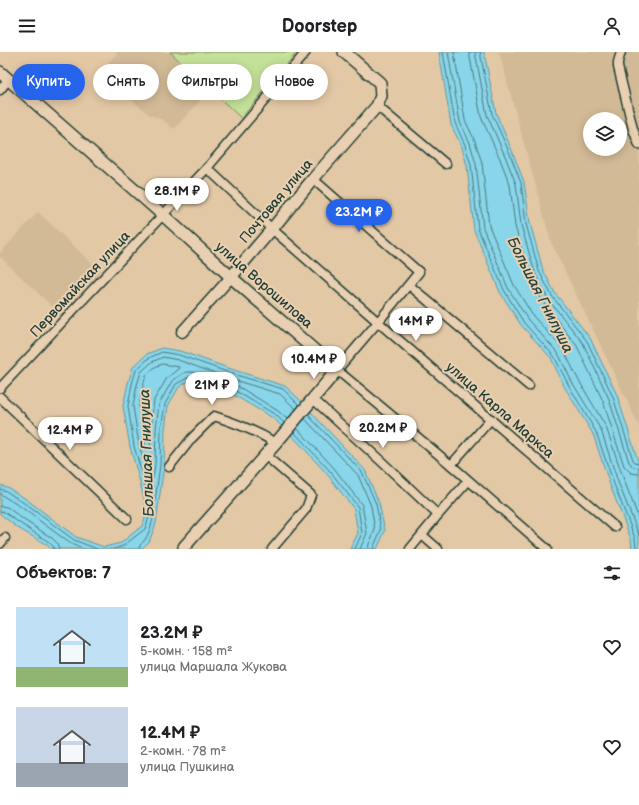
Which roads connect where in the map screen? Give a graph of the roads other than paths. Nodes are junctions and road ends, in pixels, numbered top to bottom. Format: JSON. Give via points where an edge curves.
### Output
{"nodes":[{"id":1,"x":306,"y":52,"type":"edge"},
{"id":2,"x":344,"y":52,"type":"edge"},
{"id":3,"x":621,"y":52,"type":"edge"},
{"id":4,"x":0,"y":72,"type":"edge"},
{"id":5,"x":8,"y":80,"type":"junction"},
{"id":6,"x":0,"y":90,"type":"edge"},
{"id":7,"x":376,"y":106,"type":"junction"},
{"id":8,"x":639,"y":145,"type":"edge"},
{"id":9,"x":446,"y":164,"type":"dead end"},
{"id":10,"x":207,"y":168,"type":"junction"},
{"id":11,"x":313,"y":179,"type":"junction"},
{"id":12,"x":163,"y":215,"type":"junction"},
{"id":13,"x":272,"y":229,"type":"junction"},
{"id":14,"x":232,"y":277,"type":"junction"},
{"id":15,"x":409,"y":285,"type":"junction"},
{"id":16,"x":378,"y":322,"type":"junction"},
{"id":17,"x":182,"y":332,"type":"dead end"},
{"id":18,"x":337,"y":370,"type":"junction"},
{"id":19,"x":529,"y":386,"type":"dead end"},
{"id":20,"x":0,"y":388,"type":"edge"},
{"id":21,"x":0,"y":397,"type":"edge"},
{"id":22,"x":311,"y":402,"type":"junction"},
{"id":23,"x":490,"y":419,"type":"junction"},
{"id":24,"x":276,"y":443,"type":"junction"},
{"id":25,"x":265,"y":455,"type":"junction"},
{"id":26,"x":451,"y":465,"type":"junction"},
{"id":27,"x":169,"y":467,"type":"dead end"},
{"id":28,"x":468,"y":481,"type":"junction"},
{"id":29,"x":438,"y":515,"type":"junction"},
{"id":30,"x":127,"y":519,"type":"dead end"},
{"id":31,"x":615,"y":527,"type":"dead end"},
{"id":32,"x":422,"y":535,"type":"junction"},
{"id":33,"x":6,"y":538,"type":"dead end"},
{"id":34,"x":0,"y":544,"type":"edge"},
{"id":35,"x":183,"y":548,"type":"edge"},
{"id":36,"x":272,"y":549,"type":"edge"},
{"id":37,"x":410,"y":549,"type":"edge"},
{"id":38,"x":438,"y":549,"type":"edge"},
{"id":39,"x":547,"y":549,"type":"edge"}],
"edges":[{"from":1,"to":10,"type":"street","name":"Первомайская улица"},
{"from":2,"to":7,"type":"main road","name":"Почтовая улица","via":[[380,83],[381,96]]},
{"from":3,"to":8,"type":"street","via":[[618,67]]},
{"from":4,"to":5,"type":"main road","name":"улица Ворошилова"},
{"from":5,"to":6,"type":"street"},
{"from":5,"to":12,"type":"main road","name":"улица Ворошилова"},
{"from":7,"to":9,"type":"street"},
{"from":7,"to":11,"type":"main road","name":"Почтовая улица"},
{"from":10,"to":12,"type":"street","name":"Первомайская улица"},
{"from":10,"to":13,"type":"street","name":"улица Карла Маркса"},
{"from":11,"to":13,"type":"main road","name":"Почтовая улица"},
{"from":11,"to":15,"type":"street","via":[[419,272]]},
{"from":12,"to":14,"type":"main road","name":"улица Ворошилова"},
{"from":12,"to":20,"type":"street","name":"Первомайская улица"},
{"from":13,"to":14,"type":"main road","name":"Почтовая улица"},
{"from":13,"to":16,"type":"street","name":"улица Карла Маркса"},
{"from":14,"to":17,"type":"street","name":"Почтовая улица"},
{"from":14,"to":18,"type":"main road","name":"улица Ворошилова"},
{"from":15,"to":16,"type":"street"},
{"from":15,"to":19,"type":"street"},
{"from":16,"to":18,"type":"street"},
{"from":16,"to":23,"type":"street","name":"улица Карла Маркса"},
{"from":18,"to":22,"type":"main road"},
{"from":18,"to":26,"type":"street","name":"улица Ворошилова"},
{"from":21,"to":30,"type":"street"},
{"from":22,"to":24,"type":"main road"},
{"from":22,"to":29,"type":"street","via":[[382,462]]},
{"from":23,"to":26,"type":"street"},
{"from":23,"to":31,"type":"street","name":"улица Карла Маркса"},
{"from":24,"to":25,"type":"main road"},
{"from":24,"to":27,"type":"street","via":[[214,416]]},
{"from":25,"to":35,"type":"main road"},
{"from":25,"to":36,"type":"street","via":[[311,495],[306,509]]},
{"from":26,"to":28,"type":"street","name":"улица Ворошилова"},
{"from":28,"to":29,"type":"street"},
{"from":28,"to":39,"type":"street","name":"улица Ворошилова"},
{"from":29,"to":32,"type":"street"},
{"from":32,"to":37,"type":"street"},
{"from":32,"to":38,"type":"street"},
{"from":33,"to":34,"type":"street"}]}
